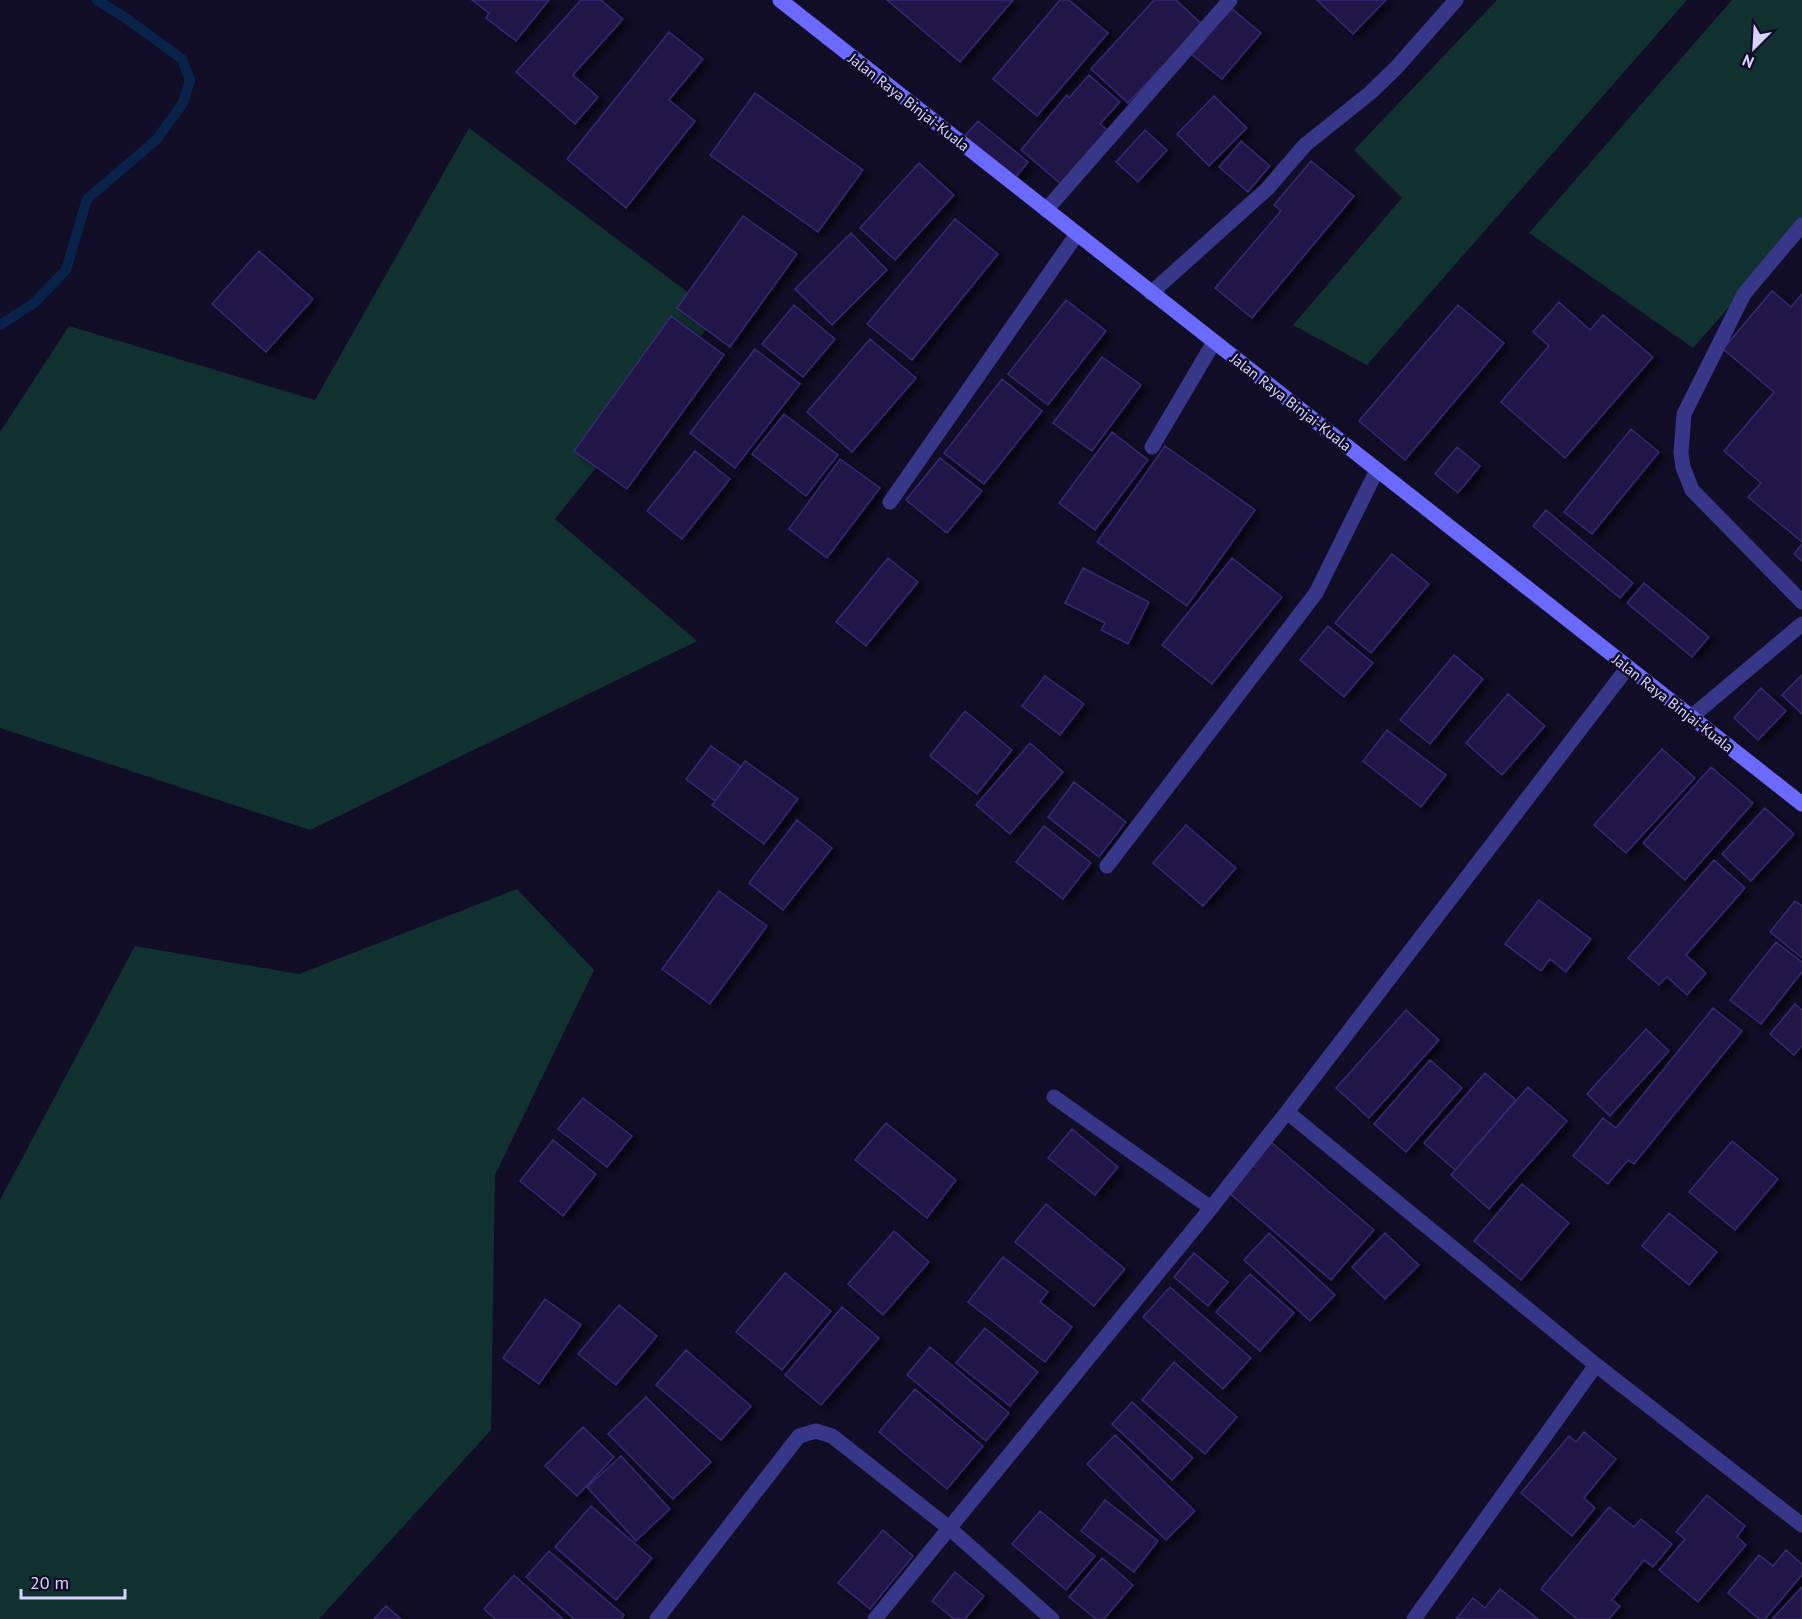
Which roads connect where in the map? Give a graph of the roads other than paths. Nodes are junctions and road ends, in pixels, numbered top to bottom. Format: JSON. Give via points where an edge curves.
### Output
{"nodes":[{"id":1,"x":780,"y":0,"type":"edge"},
{"id":2,"x":1230,"y":0,"type":"edge"},
{"id":3,"x":1456,"y":0,"type":"edge"},
{"id":4,"x":1046,"y":210,"type":"junction"},
{"id":5,"x":1802,"y":225,"type":"edge"},
{"id":6,"x":1077,"y":234,"type":"junction"},
{"id":7,"x":1152,"y":293,"type":"junction"},
{"id":8,"x":1214,"y":342,"type":"junction"},
{"id":9,"x":1152,"y":447,"type":"dead end"},
{"id":10,"x":1377,"y":470,"type":"junction"},
{"id":11,"x":890,"y":502,"type":"dead end"},
{"id":12,"x":1802,"y":602,"type":"edge"},
{"id":13,"x":1802,"y":624,"type":"edge"},
{"id":14,"x":1628,"y":667,"type":"junction"},
{"id":15,"x":1691,"y":717,"type":"junction"},
{"id":16,"x":1802,"y":804,"type":"edge"},
{"id":17,"x":1107,"y":866,"type":"dead end"},
{"id":18,"x":1054,"y":1097,"type":"dead end"},
{"id":19,"x":1287,"y":1112,"type":"junction"},
{"id":20,"x":1211,"y":1208,"type":"junction"},
{"id":21,"x":1596,"y":1365,"type":"junction"},
{"id":22,"x":1802,"y":1525,"type":"edge"},
{"id":23,"x":949,"y":1528,"type":"junction"},
{"id":24,"x":657,"y":1619,"type":"edge"},
{"id":25,"x":875,"y":1619,"type":"edge"},
{"id":26,"x":1052,"y":1619,"type":"edge"},
{"id":27,"x":1414,"y":1619,"type":"edge"}],
"edges":[{"from":1,"to":4,"type":"main road","name":"Jalan Raya Binjai-Kuala"},
{"from":2,"to":4,"type":"street"},
{"from":3,"to":7,"type":"street","via":[[1390,74],[1305,145],[1267,189]]},
{"from":4,"to":6,"type":"main road","name":"Jalan Raya Binjai-Kuala"},
{"from":5,"to":12,"type":"street","via":[[1744,294],[1684,414],[1681,453],[1692,490]]},
{"from":6,"to":7,"type":"main road","name":"Jalan Raya Binjai-Kuala"},
{"from":6,"to":11,"type":"street"},
{"from":7,"to":8,"type":"main road","name":"Jalan Raya Binjai-Kuala"},
{"from":8,"to":9,"type":"street"},
{"from":8,"to":10,"type":"main road","name":"Jalan Raya Binjai-Kuala"},
{"from":10,"to":14,"type":"main road","name":"Jalan Raya Binjai-Kuala"},
{"from":10,"to":17,"type":"street","via":[[1316,593]]},
{"from":13,"to":15,"type":"street"},
{"from":14,"to":15,"type":"main road","name":"Jalan Raya Binjai-Kuala"},
{"from":14,"to":19,"type":"street"},
{"from":15,"to":16,"type":"main road","name":"Jalan Raya Binjai-Kuala"},
{"from":18,"to":20,"type":"street"},
{"from":19,"to":20,"type":"street"},
{"from":19,"to":21,"type":"street"},
{"from":20,"to":23,"type":"street"},
{"from":21,"to":22,"type":"street"},
{"from":21,"to":27,"type":"street"},
{"from":23,"to":24,"type":"street","via":[[832,1436],[808,1432],[800,1436]]},
{"from":23,"to":25,"type":"street"},
{"from":23,"to":26,"type":"street"}]}
